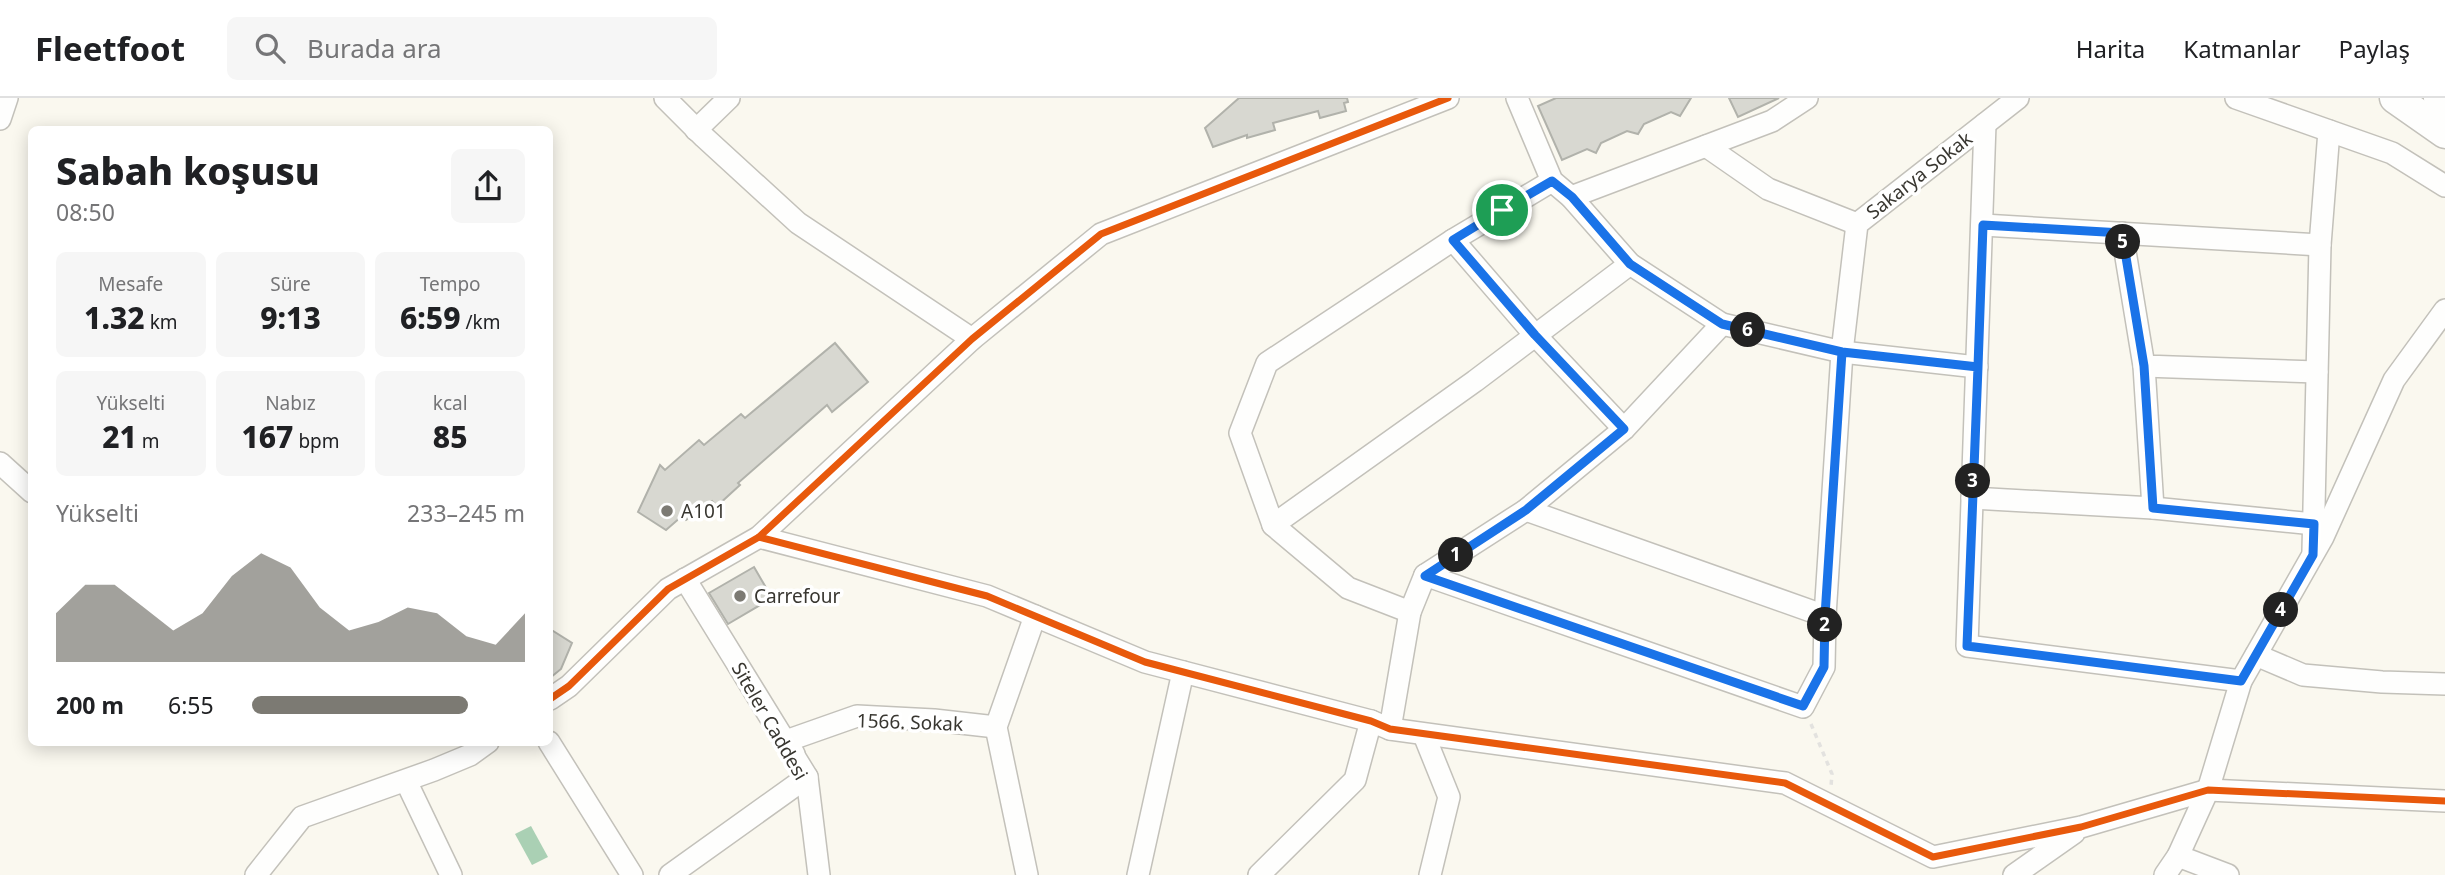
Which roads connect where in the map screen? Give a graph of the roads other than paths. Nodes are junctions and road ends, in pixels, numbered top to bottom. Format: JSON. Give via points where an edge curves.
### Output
{"nodes":[{"id":1,"x":8,"y":98,"type":"edge"},
{"id":2,"x":665,"y":98,"type":"edge"},
{"id":3,"x":729,"y":98,"type":"edge"},
{"id":4,"x":1517,"y":98,"type":"edge"},
{"id":5,"x":1807,"y":98,"type":"edge"},
{"id":6,"x":2236,"y":98,"type":"edge"},
{"id":7,"x":2395,"y":98,"type":"edge"},
{"id":8,"x":2439,"y":98,"type":"edge"},
{"id":9,"x":1443,"y":99,"type":"edge"},
{"id":10,"x":2014,"y":99,"type":"edge"},
{"id":11,"x":2445,"y":102,"type":"edge"},
{"id":12,"x":0,"y":119,"type":"edge"},
{"id":13,"x":1985,"y":124,"type":"junction"},
{"id":14,"x":696,"y":130,"type":"junction"},
{"id":15,"x":2329,"y":131,"type":"junction"},
{"id":16,"x":2445,"y":133,"type":"edge"},
{"id":17,"x":1706,"y":146,"type":"junction"},
{"id":18,"x":1552,"y":181,"type":"junction"},
{"id":19,"x":2445,"y":186,"type":"edge"},
{"id":20,"x":1572,"y":197,"type":"junction"},
{"id":21,"x":1857,"y":224,"type":"junction"},
{"id":22,"x":1983,"y":225,"type":"junction"},
{"id":23,"x":2122,"y":233,"type":"junction"},
{"id":24,"x":1453,"y":240,"type":"junction"},
{"id":25,"x":2320,"y":245,"type":"junction"},
{"id":26,"x":1630,"y":264,"type":"junction"},
{"id":27,"x":2445,"y":310,"type":"edge"},
{"id":28,"x":1722,"y":324,"type":"junction"},
{"id":29,"x":1535,"y":335,"type":"junction"},
{"id":30,"x":972,"y":339,"type":"junction"},
{"id":31,"x":1842,"y":352,"type":"junction"},
{"id":32,"x":2144,"y":366,"type":"junction"},
{"id":33,"x":1978,"y":367,"type":"junction"},
{"id":34,"x":2318,"y":372,"type":"junction"},
{"id":35,"x":1624,"y":429,"type":"junction"},
{"id":36,"x":0,"y":463,"type":"edge"},
{"id":37,"x":28,"y":488,"type":"edge"},
{"id":38,"x":1972,"y":499,"type":"junction"},
{"id":39,"x":2153,"y":508,"type":"junction"},
{"id":40,"x":1526,"y":510,"type":"junction"},
{"id":41,"x":2314,"y":524,"type":"junction"},
{"id":42,"x":1273,"y":525,"type":"junction"},
{"id":43,"x":759,"y":537,"type":"junction"},
{"id":44,"x":2313,"y":555,"type":"junction"},
{"id":45,"x":1425,"y":576,"type":"junction"},
{"id":46,"x":685,"y":579,"type":"junction"},
{"id":47,"x":1410,"y":612,"type":"junction"},
{"id":48,"x":1035,"y":616,"type":"junction"},
{"id":49,"x":1825,"y":616,"type":"junction"},
{"id":50,"x":2256,"y":655,"type":"junction"},
{"id":51,"x":1183,"y":672,"type":"junction"},
{"id":52,"x":2241,"y":681,"type":"junction"},
{"id":53,"x":2445,"y":684,"type":"edge"},
{"id":54,"x":553,"y":697,"type":"edge"},
{"id":55,"x":1380,"y":725,"type":"junction"},
{"id":56,"x":996,"y":727,"type":"junction"},
{"id":57,"x":1424,"y":735,"type":"junction"},
{"id":58,"x":456,"y":746,"type":"edge"},
{"id":59,"x":482,"y":746,"type":"edge"},
{"id":60,"x":552,"y":746,"type":"edge"},
{"id":61,"x":470,"y":755,"type":"junction"},
{"id":62,"x":807,"y":777,"type":"junction"},
{"id":63,"x":406,"y":781,"type":"junction"},
{"id":64,"x":2208,"y":790,"type":"junction"},
{"id":65,"x":2445,"y":802,"type":"edge"},
{"id":66,"x":2081,"y":827,"type":"junction"},
{"id":67,"x":2178,"y":856,"type":"junction"},
{"id":68,"x":256,"y":875,"type":"edge"},
{"id":69,"x":451,"y":875,"type":"edge"},
{"id":70,"x":632,"y":875,"type":"edge"},
{"id":71,"x":670,"y":875,"type":"edge"},
{"id":72,"x":819,"y":875,"type":"edge"},
{"id":73,"x":1027,"y":875,"type":"edge"},
{"id":74,"x":1138,"y":875,"type":"edge"},
{"id":75,"x":1259,"y":875,"type":"edge"},
{"id":76,"x":1430,"y":875,"type":"edge"},
{"id":77,"x":2014,"y":875,"type":"edge"},
{"id":78,"x":2165,"y":875,"type":"edge"},
{"id":79,"x":2228,"y":875,"type":"edge"}],
"edges":[{"from":1,"to":12,"type":"street"},
{"from":2,"to":14,"type":"street"},
{"from":3,"to":14,"type":"street"},
{"from":4,"to":18,"type":"street"},
{"from":5,"to":17,"type":"street","via":[[1772,121]]},
{"from":6,"to":15,"type":"street"},
{"from":7,"to":16,"type":"highway"},
{"from":8,"to":11,"type":"highway"},
{"from":9,"to":30,"type":"street","via":[[1101,234]]},
{"from":10,"to":13,"type":"street","name":"Sakarya Sokak"},
{"from":13,"to":21,"type":"street","name":"Sakarya Sokak"},
{"from":13,"to":22,"type":"street"},
{"from":14,"to":30,"type":"street","via":[[798,222]]},
{"from":15,"to":19,"type":"street","via":[[2392,153]]},
{"from":15,"to":25,"type":"street"},
{"from":17,"to":20,"type":"street"},
{"from":17,"to":21,"type":"street","via":[[1768,189]]},
{"from":18,"to":20,"type":"street"},
{"from":18,"to":24,"type":"street"},
{"from":20,"to":26,"type":"street"},
{"from":21,"to":31,"type":"street","name":"Sakarya Sokak"},
{"from":22,"to":23,"type":"street"},
{"from":22,"to":33,"type":"street"},
{"from":23,"to":25,"type":"street"},
{"from":23,"to":32,"type":"street"},
{"from":24,"to":29,"type":"street"},
{"from":24,"to":42,"type":"street","via":[[1267,363],[1240,433]]},
{"from":25,"to":34,"type":"street"},
{"from":26,"to":28,"type":"street"},
{"from":26,"to":29,"type":"street"},
{"from":27,"to":44,"type":"street","via":[[2394,380]]},
{"from":28,"to":31,"type":"street"},
{"from":28,"to":35,"type":"street"},
{"from":29,"to":35,"type":"street"},
{"from":29,"to":42,"type":"street"},
{"from":30,"to":43,"type":"street"},
{"from":31,"to":33,"type":"street"},
{"from":31,"to":49,"type":"street","name":"Sakarya Sokak"},
{"from":32,"to":34,"type":"street"},
{"from":32,"to":39,"type":"street"},
{"from":33,"to":38,"type":"street"},
{"from":34,"to":41,"type":"street"},
{"from":35,"to":40,"type":"street"},
{"from":36,"to":37,"type":"street"},
{"from":38,"to":39,"type":"street"},
{"from":38,"to":52,"type":"street","via":[[1967,646]]},
{"from":39,"to":41,"type":"street"},
{"from":40,"to":45,"type":"street"},
{"from":40,"to":49,"type":"street"},
{"from":41,"to":44,"type":"street"},
{"from":42,"to":47,"type":"street","via":[[1348,588]]},
{"from":43,"to":46,"type":"street"},
{"from":43,"to":48,"type":"street","via":[[987,596]]},
{"from":44,"to":50,"type":"street"},
{"from":45,"to":47,"type":"street"},
{"from":45,"to":49,"type":"street","name":"Sakarya Sokak","via":[[1803,706],[1824,667]]},
{"from":46,"to":54,"type":"street","via":[[668,589]]},
{"from":46,"to":62,"type":"street","name":"Siteler Caddesi"},
{"from":47,"to":55,"type":"street"},
{"from":48,"to":51,"type":"street","via":[[1145,662]]},
{"from":48,"to":56,"type":"street"},
{"from":50,"to":52,"type":"street"},
{"from":50,"to":53,"type":"street","via":[[2303,675]]},
{"from":51,"to":55,"type":"street"},
{"from":51,"to":74,"type":"street"},
{"from":52,"to":64,"type":"street"},
{"from":55,"to":57,"type":"street"},
{"from":55,"to":75,"type":"street","via":[[1355,780]]},
{"from":56,"to":62,"type":"street","name":"1566. Sokak","via":[[857,716],[786,741]]},
{"from":56,"to":73,"type":"street"},
{"from":57,"to":66,"type":"street","via":[[1785,783],[1933,857]]},
{"from":57,"to":76,"type":"street","via":[[1449,797]]},
{"from":58,"to":61,"type":"street"},
{"from":59,"to":61,"type":"street"},
{"from":60,"to":70,"type":"street"},
{"from":61,"to":63,"type":"street"},
{"from":62,"to":71,"type":"street"},
{"from":62,"to":72,"type":"street","name":"Siteler Caddesi"},
{"from":63,"to":68,"type":"street","via":[[302,817]]},
{"from":63,"to":69,"type":"street"},
{"from":64,"to":65,"type":"street"},
{"from":64,"to":66,"type":"street"},
{"from":64,"to":67,"type":"street"},
{"from":66,"to":77,"type":"street"},
{"from":67,"to":78,"type":"street"},
{"from":67,"to":79,"type":"street"}]}
